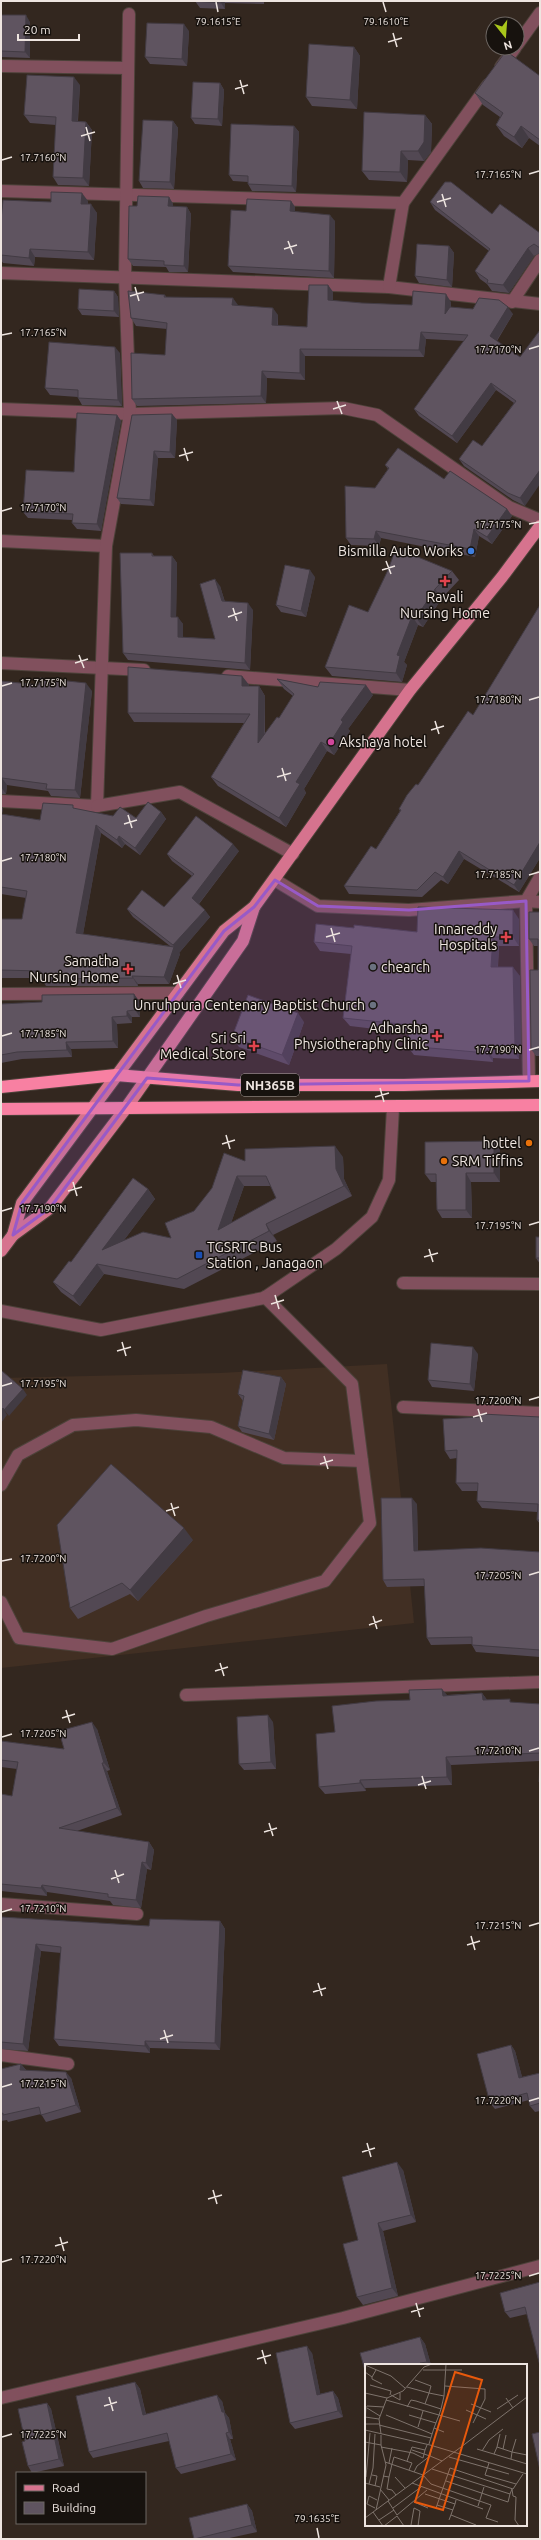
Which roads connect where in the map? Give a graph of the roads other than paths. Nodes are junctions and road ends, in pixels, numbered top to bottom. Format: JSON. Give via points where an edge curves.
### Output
{"nodes":[{"id":1,"x":540,"y":13,"type":"edge"},
{"id":2,"x":129,"y":14,"type":"dead end"},
{"id":3,"x":525,"y":34,"type":"edge"},
{"id":4,"x":509,"y":56,"type":"edge"},
{"id":5,"x":1,"y":66,"type":"edge"},
{"id":6,"x":128,"y":68,"type":"junction"},
{"id":7,"x":1,"y":191,"type":"edge"},
{"id":8,"x":126,"y":197,"type":"junction"},
{"id":9,"x":403,"y":203,"type":"junction"},
{"id":10,"x":540,"y":260,"type":"edge"},
{"id":11,"x":1,"y":273,"type":"edge"},
{"id":12,"x":125,"y":277,"type":"junction"},
{"id":13,"x":389,"y":287,"type":"junction"},
{"id":14,"x":512,"y":302,"type":"junction"},
{"id":15,"x":540,"y":304,"type":"edge"},
{"id":16,"x":1,"y":409,"type":"edge"},
{"id":17,"x":130,"y":414,"type":"junction"},
{"id":18,"x":540,"y":520,"type":"edge"},
{"id":19,"x":540,"y":526,"type":"edge"},
{"id":20,"x":1,"y":541,"type":"edge"},
{"id":21,"x":106,"y":546,"type":"junction"},
{"id":22,"x":1,"y":663,"type":"edge"},
{"id":23,"x":103,"y":666,"type":"junction"},
{"id":24,"x":158,"y":671,"type":"edge"},
{"id":25,"x":214,"y":675,"type":"edge"},
{"id":26,"x":410,"y":690,"type":"junction"},
{"id":27,"x":1,"y":801,"type":"edge"},
{"id":28,"x":97,"y":806,"type":"junction"},
{"id":29,"x":293,"y":854,"type":"junction"},
{"id":30,"x":540,"y":877,"type":"edge"},
{"id":31,"x":275,"y":880,"type":"junction"},
{"id":32,"x":526,"y":901,"type":"junction"},
{"id":33,"x":540,"y":902,"type":"edge"},
{"id":34,"x":254,"y":907,"type":"junction"},
{"id":35,"x":178,"y":993,"type":"junction"},
{"id":36,"x":1,"y":994,"type":"edge"},
{"id":37,"x":116,"y":1075,"type":"junction"},
{"id":38,"x":147,"y":1078,"type":"junction"},
{"id":39,"x":534,"y":1081,"type":"edge"},
{"id":40,"x":1,"y":1087,"type":"edge"},
{"id":41,"x":540,"y":1105,"type":"edge"},
{"id":42,"x":92,"y":1108,"type":"junction"},
{"id":43,"x":126,"y":1108,"type":"junction"},
{"id":44,"x":394,"y":1108,"type":"junction"},
{"id":45,"x":1,"y":1109,"type":"edge"},
{"id":46,"x":13,"y":1235,"type":"junction"},
{"id":47,"x":1,"y":1252,"type":"edge"},
{"id":48,"x":403,"y":1283,"type":"dead end"},
{"id":49,"x":540,"y":1284,"type":"edge"},
{"id":50,"x":266,"y":1297,"type":"junction"},
{"id":51,"x":1,"y":1311,"type":"edge"},
{"id":52,"x":403,"y":1407,"type":"dead end"},
{"id":53,"x":540,"y":1413,"type":"edge"},
{"id":54,"x":362,"y":1461,"type":"junction"},
{"id":55,"x":1,"y":1485,"type":"edge"},
{"id":56,"x":1,"y":1602,"type":"edge"},
{"id":57,"x":540,"y":1682,"type":"edge"},
{"id":58,"x":186,"y":1695,"type":"dead end"},
{"id":59,"x":1,"y":1904,"type":"edge"},
{"id":60,"x":137,"y":1914,"type":"dead end"},
{"id":61,"x":1,"y":2055,"type":"edge"},
{"id":62,"x":68,"y":2064,"type":"dead end"},
{"id":63,"x":540,"y":2266,"type":"edge"},
{"id":64,"x":1,"y":2398,"type":"edge"}],
"edges":[{"from":1,"to":3,"type":"street"},
{"from":2,"to":6,"type":"street"},
{"from":4,"to":9,"type":"street"},
{"from":5,"to":6,"type":"street"},
{"from":6,"to":8,"type":"street"},
{"from":7,"to":8,"type":"street"},
{"from":8,"to":9,"type":"street"},
{"from":8,"to":12,"type":"street"},
{"from":9,"to":13,"type":"street"},
{"from":10,"to":14,"type":"street"},
{"from":11,"to":12,"type":"street"},
{"from":12,"to":13,"type":"street"},
{"from":12,"to":17,"type":"street"},
{"from":13,"to":14,"type":"street"},
{"from":14,"to":15,"type":"street"},
{"from":16,"to":17,"type":"street"},
{"from":17,"to":18,"type":"street","via":[[343,408],[377,415],[509,507]]},
{"from":17,"to":21,"type":"street"},
{"from":19,"to":26,"type":"main road"},
{"from":20,"to":21,"type":"street"},
{"from":21,"to":23,"type":"street"},
{"from":22,"to":23,"type":"street"},
{"from":23,"to":24,"type":"street"},
{"from":23,"to":28,"type":"street"},
{"from":25,"to":26,"type":"street"},
{"from":26,"to":29,"type":"main road"},
{"from":27,"to":28,"type":"street"},
{"from":28,"to":29,"type":"street","via":[[180,792]]},
{"from":29,"to":31,"type":"main road"},
{"from":30,"to":32,"type":"street"},
{"from":31,"to":32,"type":"street","via":[[318,906],[409,910]]},
{"from":31,"to":34,"type":"main road"},
{"from":32,"to":33,"type":"street"},
{"from":32,"to":39,"type":"street"},
{"from":34,"to":35,"type":"main road","via":[[224,931]]},
{"from":34,"to":38,"type":"main road","via":[[243,941]]},
{"from":35,"to":36,"type":"street"},
{"from":35,"to":37,"type":"main road"},
{"from":37,"to":38,"type":"highway","number":"NH365B"},
{"from":37,"to":40,"type":"highway","number":"NH365B"},
{"from":37,"to":42,"type":"main road"},
{"from":38,"to":39,"type":"highway","number":"NH365B","via":[[238,1085],[404,1085]]},
{"from":38,"to":43,"type":"main road"},
{"from":41,"to":44,"type":"highway","number":"NH365B"},
{"from":42,"to":43,"type":"highway","number":"NH365B"},
{"from":42,"to":45,"type":"highway","number":"NH365B"},
{"from":42,"to":46,"type":"main road","via":[[22,1203]]},
{"from":43,"to":44,"type":"highway","number":"NH365B"},
{"from":43,"to":46,"type":"main road","via":[[50,1208]]},
{"from":44,"to":50,"type":"street","via":[[389,1180],[372,1216],[336,1249]]},
{"from":46,"to":47,"type":"main road"},
{"from":48,"to":49,"type":"street"},
{"from":50,"to":51,"type":"street","via":[[101,1330]]},
{"from":50,"to":54,"type":"street","via":[[352,1384]]},
{"from":52,"to":53,"type":"street"},
{"from":54,"to":55,"type":"street","via":[[284,1458],[211,1427],[136,1420],[73,1425],[18,1454]]},
{"from":54,"to":56,"type":"street","via":[[370,1523],[324,1581],[206,1616],[112,1649],[19,1638]]},
{"from":57,"to":58,"type":"street"},
{"from":59,"to":60,"type":"street"},
{"from":61,"to":62,"type":"street"},
{"from":63,"to":64,"type":"street","via":[[343,2318]]}]}
